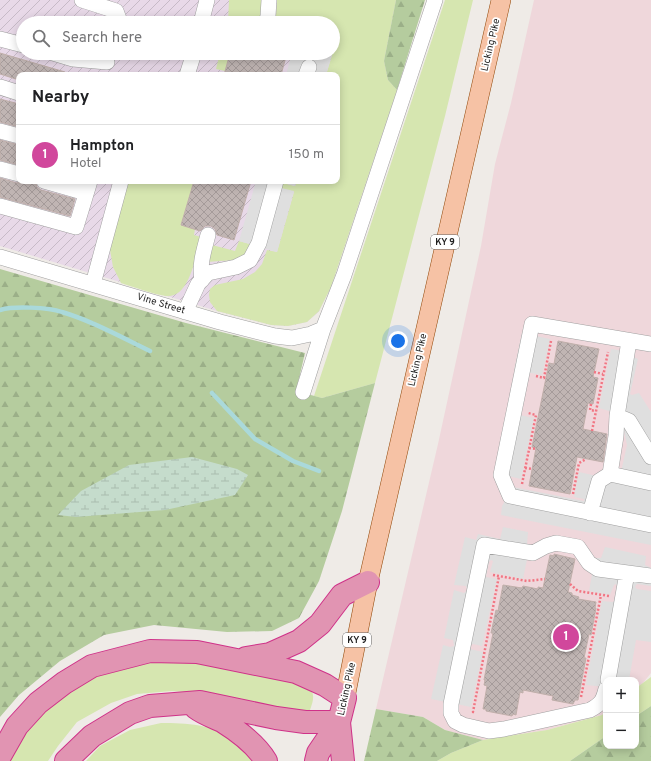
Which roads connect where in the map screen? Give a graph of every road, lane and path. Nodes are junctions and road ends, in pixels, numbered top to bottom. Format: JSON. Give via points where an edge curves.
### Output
{"nodes":[{"id":1,"x":82,"y":0,"type":"edge"},
{"id":2,"x":207,"y":0,"type":"edge"},
{"id":3,"x":269,"y":0,"type":"edge"},
{"id":4,"x":435,"y":0,"type":"edge"},
{"id":5,"x":501,"y":0,"type":"edge"},
{"id":6,"x":118,"y":16,"type":"edge"},
{"id":7,"x":203,"y":16,"type":"edge"},
{"id":8,"x":268,"y":16,"type":"edge"},
{"id":9,"x":0,"y":39,"type":"edge"},
{"id":10,"x":16,"y":43,"type":"edge"},
{"id":11,"x":85,"y":60,"type":"edge"},
{"id":12,"x":192,"y":60,"type":"edge"},
{"id":13,"x":110,"y":64,"type":"edge"},
{"id":14,"x":188,"y":72,"type":"edge"},
{"id":15,"x":0,"y":87,"type":"edge"},
{"id":16,"x":16,"y":92,"type":"edge"},
{"id":17,"x":0,"y":131,"type":"edge"},
{"id":18,"x":16,"y":135,"type":"edge"},
{"id":19,"x":0,"y":169,"type":"edge"},
{"id":20,"x":16,"y":173,"type":"edge"},
{"id":21,"x":66,"y":184,"type":"edge"},
{"id":22,"x":120,"y":184,"type":"edge"},
{"id":23,"x":275,"y":184,"type":"edge"},
{"id":24,"x":88,"y":187,"type":"edge"},
{"id":25,"x":0,"y":206,"type":"edge"},
{"id":26,"x":208,"y":235,"type":"dead end"},
{"id":27,"x":0,"y":257,"type":"edge"},
{"id":28,"x":202,"y":280,"type":"junction"},
{"id":29,"x":93,"y":284,"type":"junction"},
{"id":30,"x":185,"y":312,"type":"junction"},
{"id":31,"x":322,"y":329,"type":"junction"},
{"id":32,"x":552,"y":335,"type":"dead end"},
{"id":33,"x":629,"y":341,"type":"junction"},
{"id":34,"x":651,"y":344,"type":"edge"},
{"id":35,"x":609,"y":347,"type":"dead end"},
{"id":36,"x":594,"y":372,"type":"dead end"},
{"id":37,"x":603,"y":374,"type":"junction"},
{"id":38,"x":532,"y":375,"type":"dead end"},
{"id":39,"x":303,"y":392,"type":"dead end"},
{"id":40,"x":591,"y":404,"type":"dead end"},
{"id":41,"x":596,"y":411,"type":"junction"},
{"id":42,"x":525,"y":413,"type":"dead end"},
{"id":43,"x":617,"y":416,"type":"junction"},
{"id":44,"x":592,"y":430,"type":"dead end"},
{"id":45,"x":530,"y":448,"type":"junction"},
{"id":46,"x":536,"y":449,"type":"dead end"},
{"id":47,"x":651,"y":457,"type":"edge"},
{"id":48,"x":586,"y":459,"type":"dead end"},
{"id":49,"x":525,"y":468,"type":"junction"},
{"id":50,"x":532,"y":469,"type":"dead end"},
{"id":51,"x":610,"y":474,"type":"junction"},
{"id":52,"x":651,"y":482,"type":"edge"},
{"id":53,"x":522,"y":488,"type":"dead end"},
{"id":54,"x":572,"y":498,"type":"dead end"},
{"id":55,"x":590,"y":512,"type":"junction"},
{"id":56,"x":651,"y":525,"type":"edge"},
{"id":57,"x":478,"y":572,"type":"junction"},
{"id":58,"x":627,"y":573,"type":"junction"},
{"id":59,"x":499,"y":576,"type":"junction"},
{"id":60,"x":651,"y":576,"type":"edge"},
{"id":61,"x":545,"y":579,"type":"dead end"},
{"id":62,"x":368,"y":582,"type":"junction"},
{"id":63,"x":570,"y":584,"type":"dead end"},
{"id":64,"x":600,"y":595,"type":"junction"},
{"id":65,"x":623,"y":599,"type":"junction"},
{"id":66,"x":234,"y":659,"type":"junction"},
{"id":67,"x":609,"y":677,"type":"edge"},
{"id":68,"x":345,"y":698,"type":"junction"},
{"id":69,"x":578,"y":698,"type":"dead end"},
{"id":70,"x":603,"y":699,"type":"edge"},
{"id":71,"x":189,"y":703,"type":"junction"},
{"id":72,"x":480,"y":713,"type":"dead end"},
{"id":73,"x":339,"y":722,"type":"junction"},
{"id":74,"x":0,"y":756,"type":"edge"},
{"id":75,"x":66,"y":761,"type":"edge"},
{"id":76,"x":266,"y":761,"type":"edge"},
{"id":77,"x":316,"y":761,"type":"edge"},
{"id":78,"x":343,"y":761,"type":"edge"}],
"edges":[{"from":1,"to":6,"type":"street","via":[[116,11]]},
{"from":2,"to":7,"type":"street"},
{"from":3,"to":8,"type":"street"},
{"from":4,"to":31,"type":"street","via":[[344,276]]},
{"from":5,"to":62,"type":"main road","name":"Licking Pike","number":"KY 9"},
{"from":9,"to":10,"type":"street"},
{"from":11,"to":13,"type":"street"},
{"from":12,"to":14,"type":"street"},
{"from":15,"to":16,"type":"street"},
{"from":17,"to":18,"type":"street"},
{"from":19,"to":20,"type":"street"},
{"from":21,"to":24,"type":"street"},
{"from":22,"to":29,"type":"street"},
{"from":23,"to":28,"type":"street","via":[[259,243],[250,260],[236,267],[208,273]]},
{"from":24,"to":25,"type":"street","via":[[76,227]]},
{"from":26,"to":28,"type":"street","via":[[202,259]]},
{"from":27,"to":29,"type":"street","name":"Vine Street"},
{"from":28,"to":30,"type":"street"},
{"from":29,"to":30,"type":"street","name":"Vine Street"},
{"from":30,"to":31,"type":"street","name":"Vine Street","via":[[275,336],[292,338]]},
{"from":31,"to":39,"type":"street"},
{"from":32,"to":38,"type":"path","via":[[544,378]]},
{"from":33,"to":34,"type":"street"},
{"from":33,"to":43,"type":"street"},
{"from":33,"to":55,"type":"street","via":[[532,324],[501,475],[510,496]]},
{"from":35,"to":37,"type":"path"},
{"from":36,"to":37,"type":"path"},
{"from":37,"to":41,"type":"path"},
{"from":40,"to":41,"type":"path","via":[[590,410]]},
{"from":41,"to":44,"type":"path"},
{"from":42,"to":45,"type":"path","via":[[537,415]]},
{"from":43,"to":47,"type":"street","via":[[629,420]]},
{"from":43,"to":51,"type":"street"},
{"from":45,"to":46,"type":"path"},
{"from":45,"to":49,"type":"path"},
{"from":48,"to":54,"type":"path","via":[[579,463]]},
{"from":49,"to":50,"type":"path"},
{"from":49,"to":53,"type":"path"},
{"from":51,"to":52,"type":"street"},
{"from":51,"to":55,"type":"street","via":[[599,481]]},
{"from":55,"to":56,"type":"street"},
{"from":57,"to":58,"type":"street","via":[[484,545],[533,553],[556,544],[578,547],[589,563],[598,569]]},
{"from":57,"to":59,"type":"path"},
{"from":57,"to":70,"type":"street","via":[[451,704],[451,713],[455,721],[489,731],[504,729],[590,710],[599,705]]},
{"from":58,"to":60,"type":"street"},
{"from":58,"to":65,"type":"street"},
{"from":59,"to":61,"type":"path","via":[[527,581]]},
{"from":59,"to":72,"type":"path","via":[[473,712]]},
{"from":62,"to":66,"type":"highway","via":[[342,595],[320,624],[299,641],[270,654]]},
{"from":62,"to":68,"type":"main road","name":"Licking Pike","number":"KY 9"},
{"from":63,"to":64,"type":"path","via":[[578,591]]},
{"from":64,"to":65,"type":"path"},
{"from":64,"to":69,"type":"path"},
{"from":65,"to":67,"type":"street"},
{"from":66,"to":68,"type":"highway","via":[[296,672],[325,685]]},
{"from":66,"to":74,"type":"highway","via":[[197,652],[150,652],[92,666],[38,703],[17,726]]},
{"from":68,"to":73,"type":"highway","name":"Licking Pike","number":"KY 9"},
{"from":71,"to":73,"type":"highway","via":[[200,702],[305,722]]},
{"from":71,"to":75,"type":"highway","via":[[150,706],[130,713],[92,736]]},
{"from":71,"to":76,"type":"highway","via":[[247,740]]},
{"from":73,"to":77,"type":"highway","name":"Licking Pike","number":"KY 9","via":[[318,753]]},
{"from":73,"to":78,"type":"highway","name":"Licking Pike","number":"KY 9"}]}
